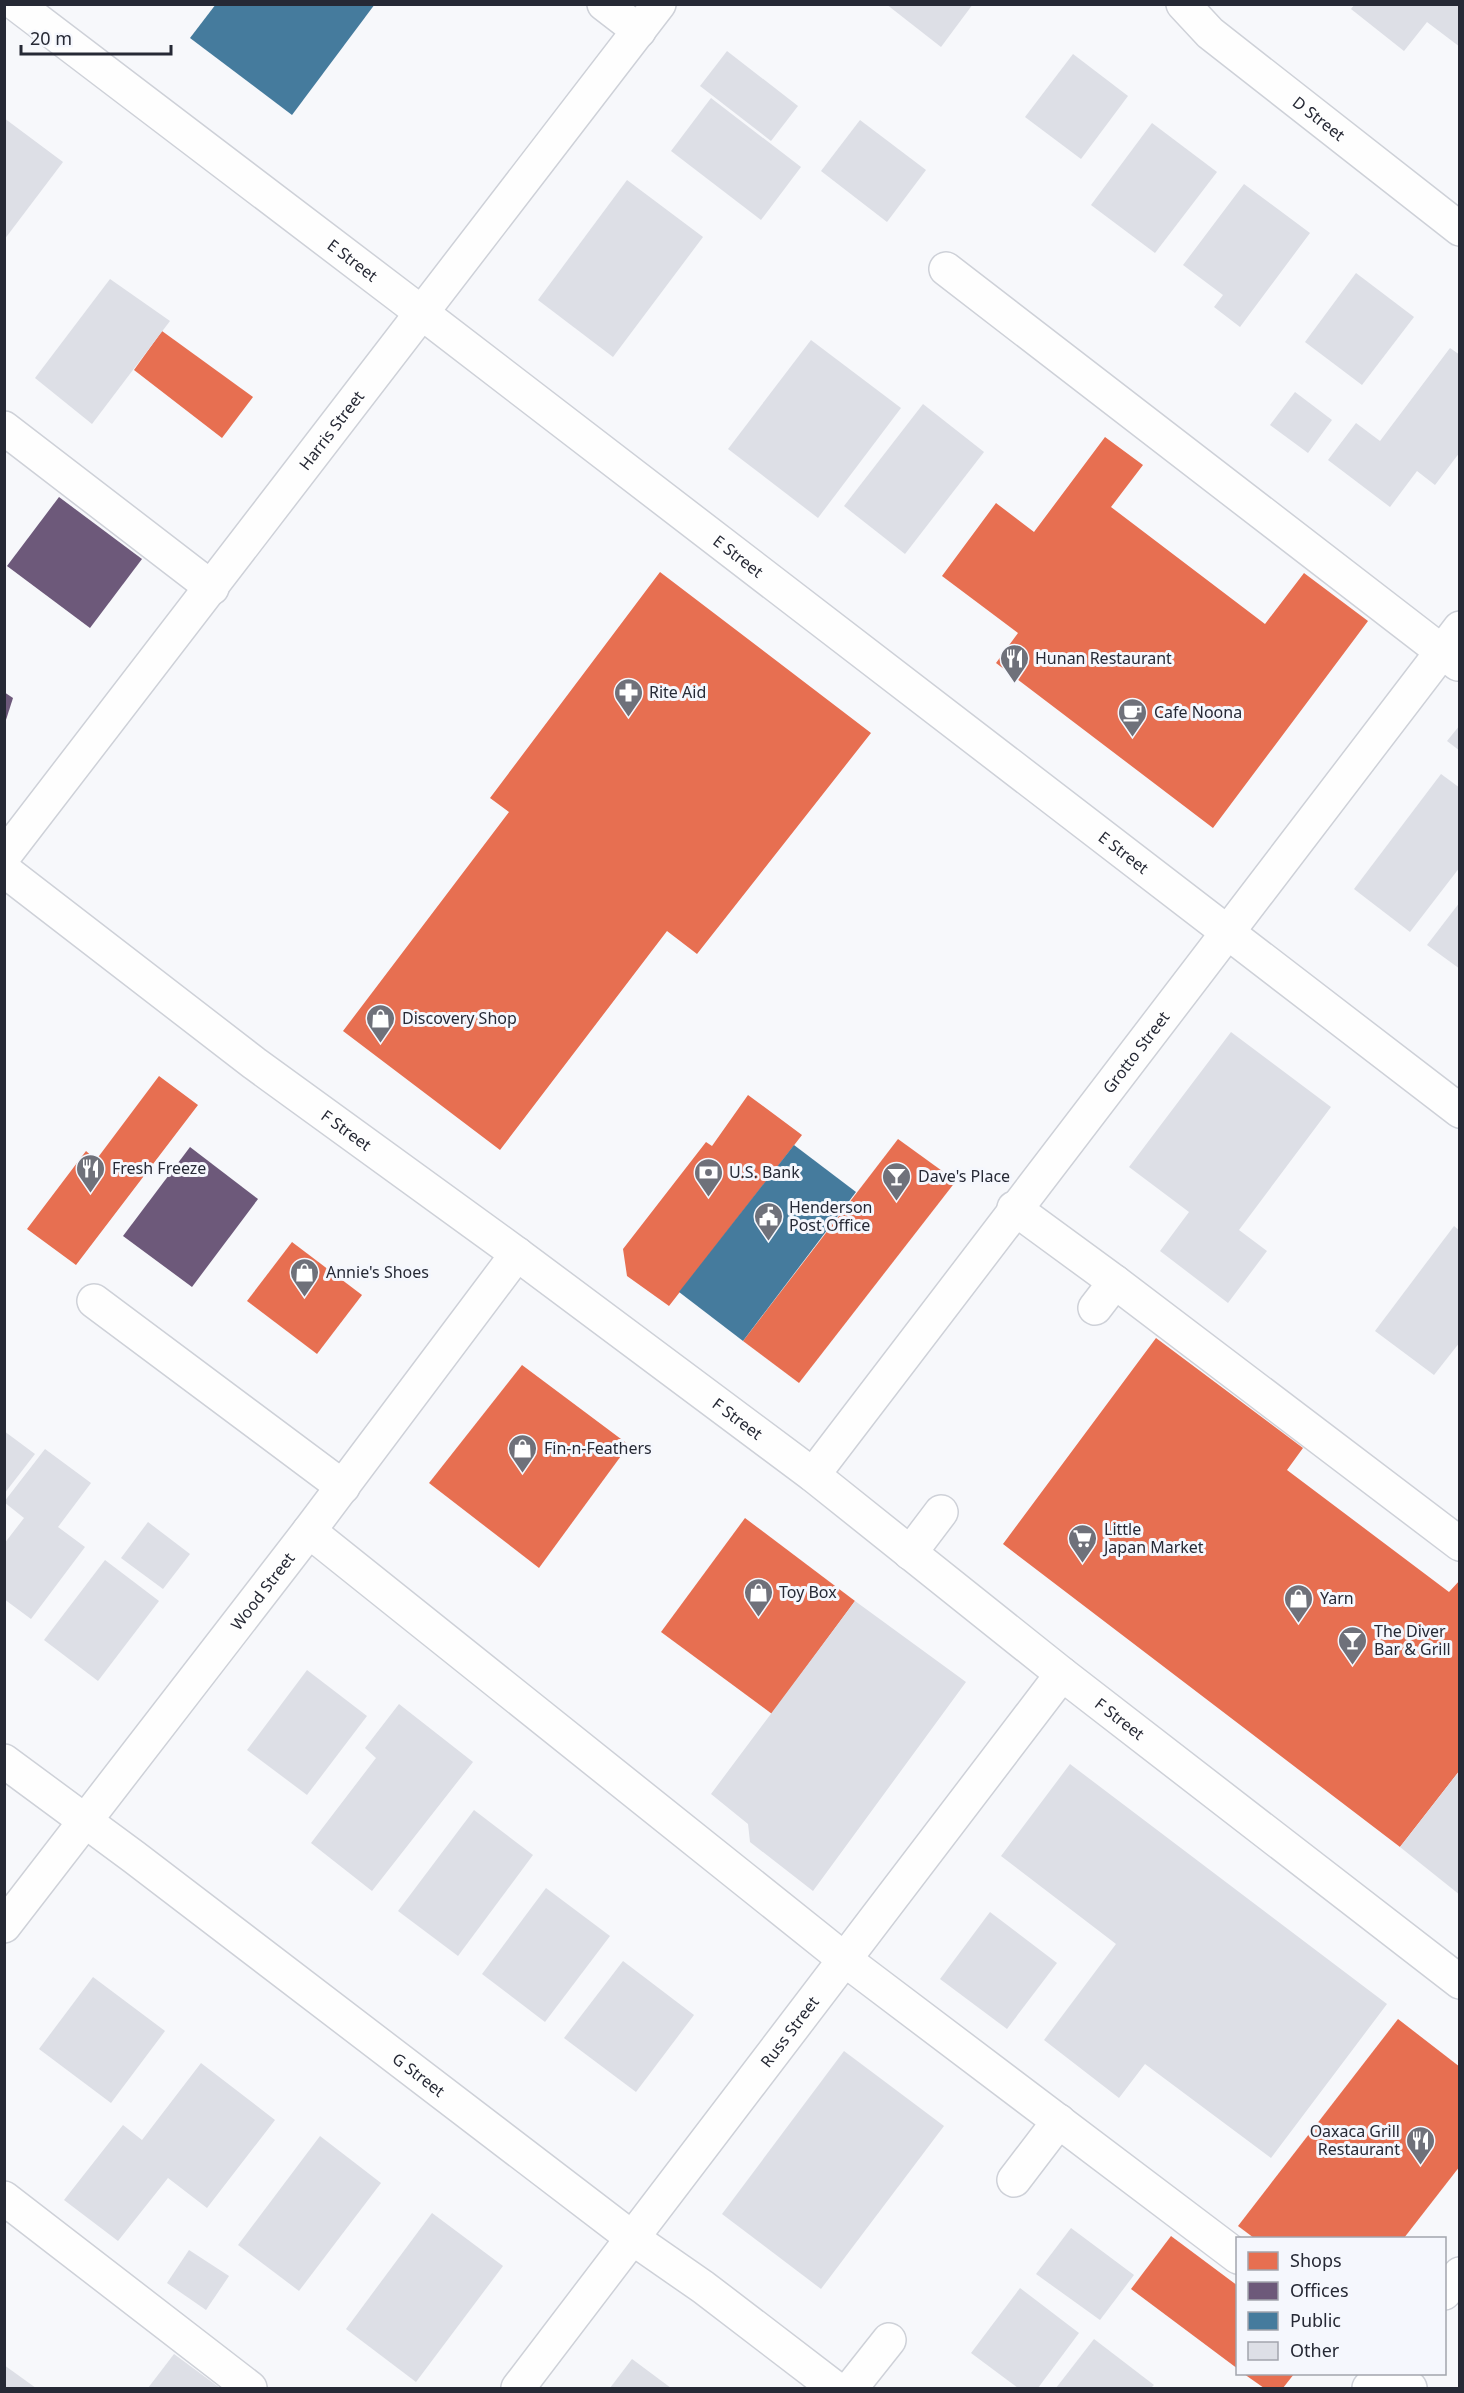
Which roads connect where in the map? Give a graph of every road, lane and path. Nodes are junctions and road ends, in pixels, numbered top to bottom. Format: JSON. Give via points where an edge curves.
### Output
{"nodes":[{"id":1,"x":16,"y":4,"type":"edge"},
{"id":2,"x":604,"y":4,"type":"edge"},
{"id":3,"x":659,"y":4,"type":"edge"},
{"id":4,"x":1183,"y":4,"type":"edge"},
{"id":5,"x":639,"y":31,"type":"junction"},
{"id":6,"x":1460,"y":229,"type":"edge"},
{"id":7,"x":946,"y":269,"type":"dead end"},
{"id":8,"x":422,"y":313,"type":"junction"},
{"id":9,"x":4,"y":428,"type":"edge"},
{"id":10,"x":212,"y":588,"type":"junction"},
{"id":11,"x":1453,"y":648,"type":"edge"},
{"id":12,"x":4,"y":856,"type":"edge"},
{"id":13,"x":4,"y":870,"type":"edge"},
{"id":14,"x":1228,"y":931,"type":"junction"},
{"id":15,"x":1460,"y":1111,"type":"edge"},
{"id":16,"x":1014,"y":1208,"type":"junction"},
{"id":17,"x":517,"y":1254,"type":"junction"},
{"id":18,"x":1115,"y":1282,"type":"junction"},
{"id":19,"x":94,"y":1301,"type":"dead end"},
{"id":20,"x":1095,"y":1308,"type":"dead end"},
{"id":21,"x":813,"y":1475,"type":"junction"},
{"id":22,"x":343,"y":1487,"type":"junction"},
{"id":23,"x":941,"y":1512,"type":"dead end"},
{"id":24,"x":309,"y":1531,"type":"junction"},
{"id":25,"x":1460,"y":1544,"type":"edge"},
{"id":26,"x":910,"y":1553,"type":"junction"},
{"id":27,"x":1062,"y":1674,"type":"junction"},
{"id":28,"x":4,"y":1761,"type":"edge"},
{"id":29,"x":84,"y":1821,"type":"junction"},
{"id":30,"x":4,"y":1926,"type":"edge"},
{"id":31,"x":844,"y":1959,"type":"junction"},
{"id":32,"x":1460,"y":1982,"type":"edge"},
{"id":33,"x":1059,"y":2121,"type":"junction"},
{"id":34,"x":1014,"y":2180,"type":"dead end"},
{"id":35,"x":4,"y":2199,"type":"edge"},
{"id":36,"x":631,"y":2237,"type":"junction"},
{"id":37,"x":1236,"y":2255,"type":"edge"},
{"id":38,"x":1460,"y":2274,"type":"edge"},
{"id":39,"x":1446,"y":2291,"type":"edge"},
{"id":40,"x":889,"y":2340,"type":"dead end"},
{"id":41,"x":1379,"y":2375,"type":"edge"},
{"id":42,"x":1394,"y":2375,"type":"edge"},
{"id":43,"x":250,"y":2388,"type":"edge"},
{"id":44,"x":518,"y":2388,"type":"edge"},
{"id":45,"x":835,"y":2388,"type":"edge"},
{"id":46,"x":851,"y":2388,"type":"edge"},
{"id":47,"x":1369,"y":2388,"type":"edge"},
{"id":48,"x":1410,"y":2388,"type":"edge"}],
"edges":[{"from":1,"to":8,"type":"street","name":"E Street"},
{"from":2,"to":5,"type":"street"},
{"from":3,"to":5,"type":"street","name":"Harris Street"},
{"from":4,"to":6,"type":"street","name":"D Street","via":[[1210,33]]},
{"from":5,"to":8,"type":"street","name":"Harris Street"},
{"from":7,"to":11,"type":"street"},
{"from":8,"to":10,"type":"street","name":"Harris Street"},
{"from":8,"to":14,"type":"street","name":"E Street"},
{"from":9,"to":10,"type":"street"},
{"from":10,"to":12,"type":"street","name":"Harris Street"},
{"from":11,"to":14,"type":"street","name":"Grotto Street"},
{"from":13,"to":17,"type":"street","name":"F Street","via":[[254,1063]]},
{"from":14,"to":15,"type":"street","name":"E Street"},
{"from":14,"to":16,"type":"street","name":"Grotto Street"},
{"from":16,"to":18,"type":"street"},
{"from":16,"to":21,"type":"street","name":"Grotto Street"},
{"from":17,"to":21,"type":"street","name":"F Street"},
{"from":17,"to":22,"type":"street","name":"Wood Street"},
{"from":18,"to":20,"type":"street"},
{"from":18,"to":25,"type":"street"},
{"from":19,"to":22,"type":"street"},
{"from":21,"to":26,"type":"street","name":"F Street"},
{"from":22,"to":24,"type":"street","name":"Wood Street"},
{"from":23,"to":26,"type":"street"},
{"from":24,"to":29,"type":"street","name":"Wood Street"},
{"from":24,"to":31,"type":"street"},
{"from":26,"to":27,"type":"street","name":"F Street"},
{"from":27,"to":31,"type":"street","name":"Russ Street"},
{"from":27,"to":32,"type":"street","name":"F Street"},
{"from":28,"to":29,"type":"street","name":"G Street"},
{"from":29,"to":30,"type":"street","name":"Wood Street"},
{"from":29,"to":36,"type":"street","name":"G Street"},
{"from":31,"to":33,"type":"street"},
{"from":31,"to":36,"type":"street","name":"Russ Street"},
{"from":33,"to":34,"type":"street"},
{"from":33,"to":37,"type":"street"},
{"from":35,"to":43,"type":"street"},
{"from":36,"to":44,"type":"street","name":"Russ Street"},
{"from":36,"to":45,"type":"street","name":"G Street"},
{"from":38,"to":39,"type":"street"},
{"from":40,"to":46,"type":"street"},
{"from":41,"to":47,"type":"street"},
{"from":42,"to":48,"type":"street"}]}
